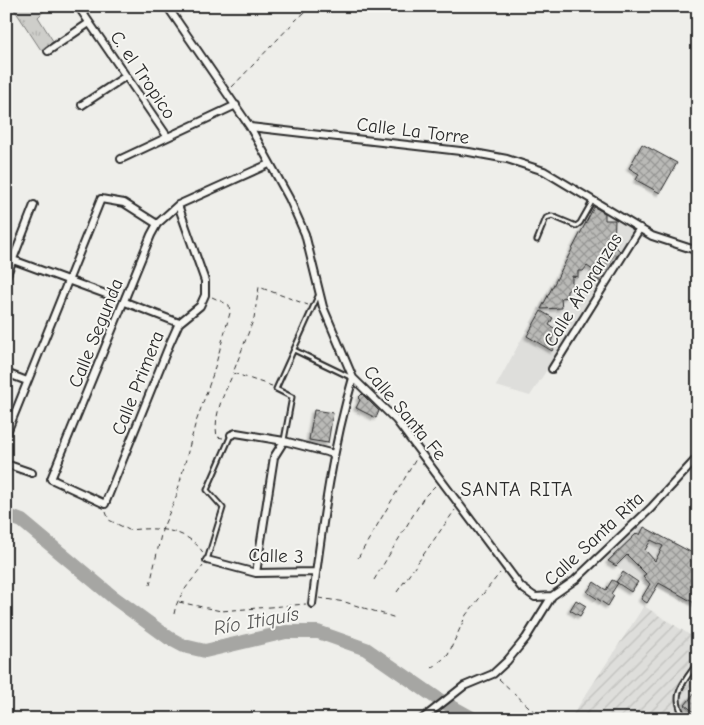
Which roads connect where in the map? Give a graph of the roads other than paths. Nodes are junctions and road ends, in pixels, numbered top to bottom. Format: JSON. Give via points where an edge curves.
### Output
{"nodes":[{"id":1,"x":78,"y":6,"type":"edge"},
{"id":2,"x":167,"y":6,"type":"edge"},
{"id":3,"x":89,"y":23,"type":"junction"},
{"id":4,"x":48,"y":51,"type":"dead end"},
{"id":5,"x":126,"y":76,"type":"junction"},
{"id":6,"x":82,"y":105,"type":"dead end"},
{"id":7,"x":236,"y":105,"type":"junction"},
{"id":8,"x":250,"y":128,"type":"junction"},
{"id":9,"x":167,"y":136,"type":"junction"},
{"id":10,"x":121,"y":159,"type":"dead end"},
{"id":11,"x":269,"y":164,"type":"junction"},
{"id":12,"x":594,"y":200,"type":"junction"},
{"id":13,"x":178,"y":205,"type":"junction"},
{"id":14,"x":34,"y":206,"type":"dead end"},
{"id":15,"x":157,"y":224,"type":"junction"},
{"id":16,"x":640,"y":228,"type":"junction"},
{"id":17,"x":537,"y":240,"type":"dead end"},
{"id":18,"x":698,"y":251,"type":"edge"},
{"id":19,"x":13,"y":260,"type":"junction"},
{"id":20,"x":6,"y":277,"type":"edge"},
{"id":21,"x":68,"y":281,"type":"junction"},
{"id":22,"x":319,"y":295,"type":"junction"},
{"id":23,"x":111,"y":296,"type":"dead end"},
{"id":24,"x":125,"y":302,"type":"junction"},
{"id":25,"x":179,"y":323,"type":"junction"},
{"id":26,"x":294,"y":350,"type":"junction"},
{"id":27,"x":552,"y":369,"type":"dead end"},
{"id":28,"x":6,"y":373,"type":"edge"},
{"id":29,"x":353,"y":378,"type":"junction"},
{"id":30,"x":27,"y":381,"type":"junction"},
{"id":31,"x":7,"y":433,"type":"edge"},
{"id":32,"x":231,"y":435,"type":"joint"},
{"id":33,"x":284,"y":441,"type":"junction"},
{"id":34,"x":334,"y":454,"type":"junction"},
{"id":35,"x":698,"y":457,"type":"edge"},
{"id":36,"x":6,"y":464,"type":"edge"},
{"id":37,"x":32,"y":474,"type":"dead end"},
{"id":38,"x":106,"y":504,"type":"joint"},
{"id":39,"x":207,"y":560,"type":"joint"},
{"id":40,"x":316,"y":572,"type":"junction"},
{"id":41,"x":256,"y":573,"type":"junction"},
{"id":42,"x":552,"y":596,"type":"junction"},
{"id":43,"x":312,"y":601,"type":"road end"},
{"id":44,"x":698,"y":662,"type":"edge"},
{"id":45,"x":425,"y":717,"type":"edge"},
{"id":46,"x":686,"y":719,"type":"edge"}],
"edges":[{"from":1,"to":3,"type":"street","name":"C. el Tropico"},
{"from":2,"to":7,"type":"street"},
{"from":3,"to":4,"type":"street"},
{"from":3,"to":5,"type":"street","name":"C. el Tropico"},
{"from":5,"to":6,"type":"street"},
{"from":5,"to":9,"type":"street","name":"C. el Tropico"},
{"from":7,"to":8,"type":"street"},
{"from":7,"to":9,"type":"street"},
{"from":8,"to":11,"type":"street","name":"Calle Santa Fe"},
{"from":8,"to":12,"type":"street","name":"Calle La Torre","via":[[507,159],[544,171]]},
{"from":9,"to":10,"type":"street"},
{"from":11,"to":13,"type":"street"},
{"from":11,"to":22,"type":"street","name":"Calle Santa Fe","via":[[305,234]]},
{"from":12,"to":16,"type":"street","name":"Calle La Torre"},
{"from":12,"to":17,"type":"lane","via":[[576,226],[552,216],[546,218]]},
{"from":13,"to":15,"type":"street","name":"Calle Segunda"},
{"from":13,"to":25,"type":"street","name":"Calle Primera","via":[[205,281],[205,296],[200,306]]},
{"from":14,"to":19,"type":"street"},
{"from":15,"to":21,"type":"street","via":[[124,203],[101,199]]},
{"from":15,"to":24,"type":"street","name":"Calle Segunda"},
{"from":16,"to":18,"type":"street","name":"Calle La Torre","via":[[652,236]]},
{"from":16,"to":27,"type":"street","name":"Calle Añoranzas"},
{"from":19,"to":20,"type":"street"},
{"from":19,"to":21,"type":"street"},
{"from":21,"to":23,"type":"street"},
{"from":21,"to":30,"type":"street"},
{"from":22,"to":26,"type":"lane"},
{"from":22,"to":29,"type":"street","name":"Calle Santa Fe"},
{"from":24,"to":25,"type":"street"},
{"from":24,"to":38,"type":"street","name":"Calle Segunda","via":[[51,479]]},
{"from":25,"to":38,"type":"street","name":"Calle Primera"},
{"from":26,"to":29,"type":"lane"},
{"from":26,"to":33,"type":"lane","via":[[276,389],[292,397]]},
{"from":28,"to":30,"type":"street"},
{"from":29,"to":34,"type":"street"},
{"from":29,"to":42,"type":"street","name":"Calle Santa Fe","via":[[396,420],[530,596]]},
{"from":30,"to":31,"type":"street"},
{"from":32,"to":33,"type":"street","via":[[236,433]]},
{"from":32,"to":39,"type":"lane","via":[[207,490],[223,508]]},
{"from":33,"to":34,"type":"street"},
{"from":33,"to":41,"type":"street","via":[[274,456]]},
{"from":34,"to":40,"type":"street"},
{"from":35,"to":42,"type":"street","name":"Calle Santa Rita","via":[[651,508],[575,580]]},
{"from":36,"to":37,"type":"street"},
{"from":39,"to":41,"type":"street","name":"Calle 3"},
{"from":40,"to":41,"type":"street","name":"Calle 3"},
{"from":40,"to":43,"type":"street"},
{"from":42,"to":45,"type":"street","name":"Calle Santa Rita","via":[[526,638],[507,661],[493,674],[464,686]]},
{"from":44,"to":46,"type":"lane","via":[[680,689],[677,701]]}]}
